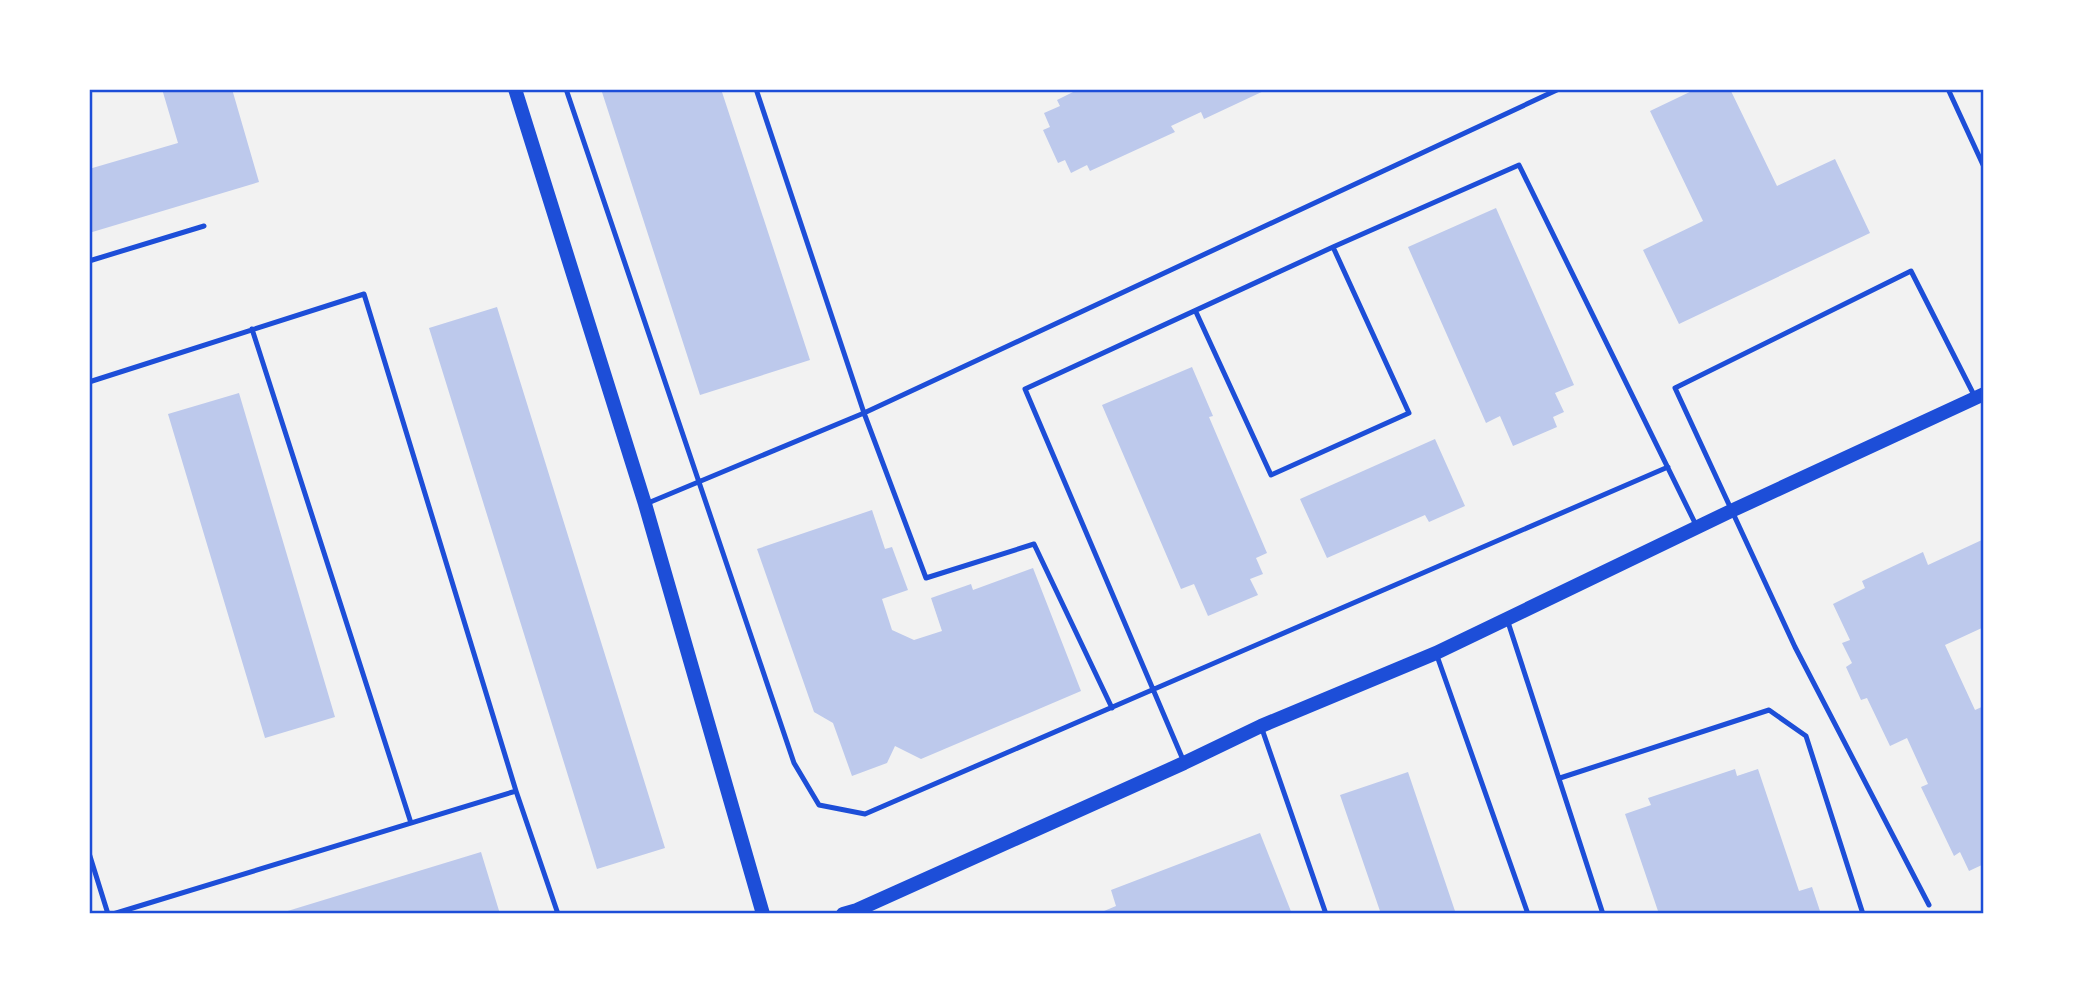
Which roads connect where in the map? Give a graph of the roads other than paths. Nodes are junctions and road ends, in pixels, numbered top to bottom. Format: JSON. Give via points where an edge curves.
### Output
{"nodes":[{"id":1,"x":515,"y":89,"type":"edge"},
{"id":2,"x":566,"y":89,"type":"edge"},
{"id":3,"x":756,"y":89,"type":"edge"},
{"id":4,"x":1559,"y":89,"type":"edge"},
{"id":5,"x":1948,"y":89,"type":"edge"},
{"id":6,"x":1984,"y":167,"type":"edge"},
{"id":7,"x":204,"y":226,"type":"dead end"},
{"id":8,"x":1333,"y":247,"type":"junction"},
{"id":9,"x":89,"y":261,"type":"edge"},
{"id":10,"x":1196,"y":312,"type":"junction"},
{"id":11,"x":252,"y":329,"type":"junction"},
{"id":12,"x":89,"y":382,"type":"edge"},
{"id":13,"x":1979,"y":396,"type":"edge"},
{"id":14,"x":864,"y":413,"type":"junction"},
{"id":15,"x":1668,"y":467,"type":"junction"},
{"id":16,"x":698,"y":484,"type":"junction"},
{"id":17,"x":645,"y":504,"type":"junction"},
{"id":18,"x":1731,"y":511,"type":"junction"},
{"id":19,"x":1698,"y":527,"type":"junction"},
{"id":20,"x":1507,"y":619,"type":"junction"},
{"id":21,"x":1436,"y":653,"type":"junction"},
{"id":22,"x":1155,"y":690,"type":"junction"},
{"id":23,"x":1112,"y":708,"type":"junction"},
{"id":24,"x":1261,"y":726,"type":"junction"},
{"id":25,"x":1184,"y":763,"type":"junction"},
{"id":26,"x":1560,"y":778,"type":"junction"},
{"id":27,"x":516,"y":791,"type":"junction"},
{"id":28,"x":411,"y":823,"type":"junction"},
{"id":29,"x":89,"y":853,"type":"edge"},
{"id":30,"x":1929,"y":905,"type":"dead end"},
{"id":31,"x":108,"y":914,"type":"edge"},
{"id":32,"x":113,"y":914,"type":"edge"},
{"id":33,"x":558,"y":914,"type":"edge"},
{"id":34,"x":763,"y":914,"type":"edge"},
{"id":35,"x":843,"y":914,"type":"edge"},
{"id":36,"x":1325,"y":914,"type":"edge"},
{"id":37,"x":1528,"y":914,"type":"edge"},
{"id":38,"x":1603,"y":914,"type":"edge"},
{"id":39,"x":1863,"y":914,"type":"edge"}],
"edges":[{"from":1,"to":17,"type":"main road"},
{"from":2,"to":16,"type":"lane"},
{"from":3,"to":14,"type":"lane"},
{"from":4,"to":14,"type":"lane"},
{"from":5,"to":6,"type":"lane"},
{"from":7,"to":9,"type":"lane"},
{"from":8,"to":10,"type":"lane"},
{"from":8,"to":10,"type":"lane","via":[[1409,414],[1271,475]]},
{"from":8,"to":15,"type":"lane","via":[[1519,165]]},
{"from":10,"to":22,"type":"lane","via":[[1025,389]]},
{"from":11,"to":12,"type":"lane"},
{"from":11,"to":27,"type":"lane","via":[[364,293]]},
{"from":11,"to":28,"type":"lane"},
{"from":13,"to":18,"type":"main road"},
{"from":13,"to":18,"type":"lane","via":[[1911,271],[1675,388]]},
{"from":14,"to":16,"type":"lane"},
{"from":14,"to":23,"type":"lane","via":[[926,578],[1034,544]]},
{"from":15,"to":19,"type":"lane"},
{"from":15,"to":22,"type":"lane"},
{"from":16,"to":17,"type":"lane"},
{"from":16,"to":23,"type":"lane","via":[[794,763],[819,805],[865,814]]},
{"from":17,"to":34,"type":"main road"},
{"from":18,"to":19,"type":"main road"},
{"from":18,"to":30,"type":"lane"},
{"from":19,"to":20,"type":"main road"},
{"from":20,"to":21,"type":"main road"},
{"from":20,"to":26,"type":"lane"},
{"from":21,"to":24,"type":"main road"},
{"from":21,"to":37,"type":"lane"},
{"from":22,"to":23,"type":"lane"},
{"from":22,"to":25,"type":"lane"},
{"from":24,"to":25,"type":"main road"},
{"from":24,"to":36,"type":"lane"},
{"from":25,"to":35,"type":"main road"},
{"from":26,"to":38,"type":"lane"},
{"from":26,"to":39,"type":"lane","via":[[1769,710],[1806,736]]},
{"from":27,"to":28,"type":"lane"},
{"from":27,"to":33,"type":"lane"},
{"from":28,"to":32,"type":"lane"},
{"from":29,"to":31,"type":"lane"}]}
